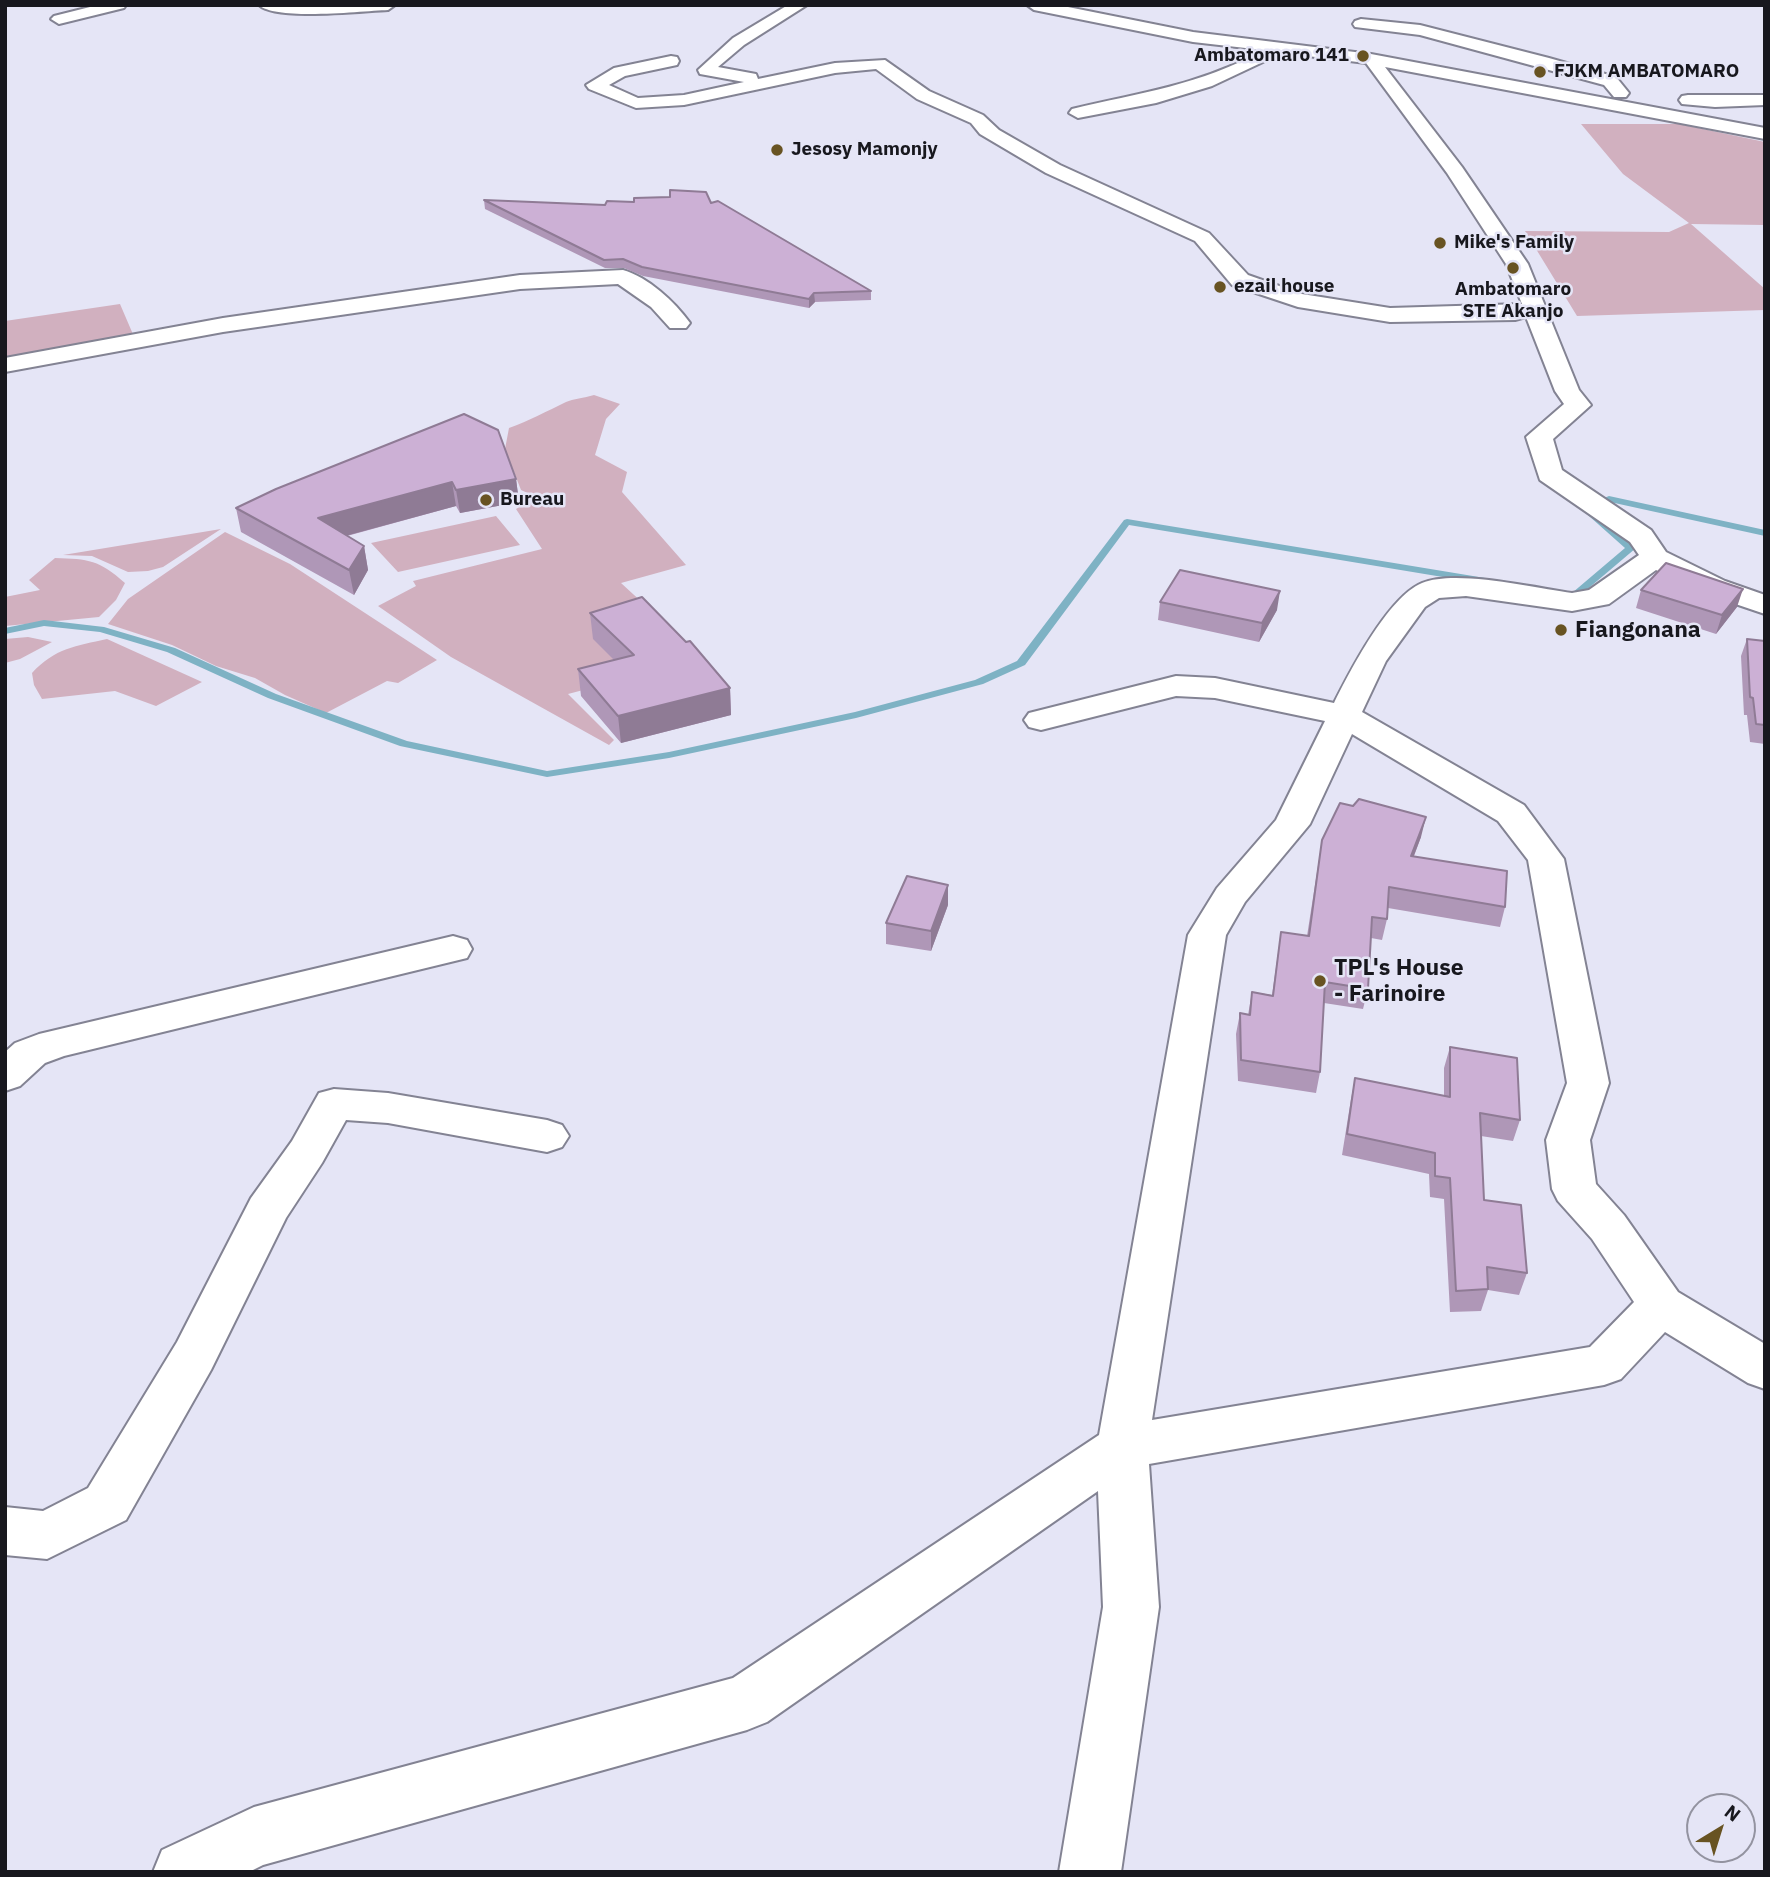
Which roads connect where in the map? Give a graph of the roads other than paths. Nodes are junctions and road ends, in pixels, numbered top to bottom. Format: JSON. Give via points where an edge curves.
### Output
{"nodes":[{"id":1,"x":118,"y":5,"type":"edge"},
{"id":2,"x":266,"y":5,"type":"edge"},
{"id":3,"x":388,"y":5,"type":"edge"},
{"id":4,"x":800,"y":5,"type":"edge"},
{"id":5,"x":1034,"y":5,"type":"edge"},
{"id":6,"x":1346,"y":12,"type":"dead end"},
{"id":7,"x":59,"y":19,"type":"dead end"},
{"id":8,"x":1362,"y":24,"type":"junction"},
{"id":9,"x":1278,"y":49,"type":"junction"},
{"id":10,"x":1371,"y":59,"type":"junction"},
{"id":11,"x":671,"y":61,"type":"dead end"},
{"id":12,"x":773,"y":81,"type":"junction"},
{"id":13,"x":1765,"y":100,"type":"edge"},
{"id":14,"x":1627,"y":102,"type":"junction"},
{"id":15,"x":1645,"y":109,"type":"junction"},
{"id":16,"x":1078,"y":113,"type":"dead end"},
{"id":17,"x":1765,"y":134,"type":"edge"},
{"id":18,"x":1534,"y":308,"type":"junction"},
{"id":19,"x":678,"y":323,"type":"dead end"},
{"id":20,"x":5,"y":365,"type":"edge"},
{"id":21,"x":1655,"y":558,"type":"junction"},
{"id":22,"x":1765,"y":605,"type":"edge"},
{"id":23,"x":1344,"y":715,"type":"junction"},
{"id":24,"x":1041,"y":720,"type":"dead end"},
{"id":25,"x":453,"y":949,"type":"dead end"},
{"id":26,"x":5,"y":1076,"type":"edge"},
{"id":27,"x":547,"y":1136,"type":"dead end"},
{"id":28,"x":1661,"y":1305,"type":"junction"},
{"id":29,"x":1765,"y":1369,"type":"edge"},
{"id":30,"x":1122,"y":1447,"type":"junction"},
{"id":31,"x":5,"y":1531,"type":"edge"},
{"id":32,"x":184,"y":1872,"type":"edge"},
{"id":33,"x":1090,"y":1872,"type":"edge"}],
"edges":[{"from":1,"to":7,"type":"street"},
{"from":2,"to":3,"type":"street","via":[[314,9]]},
{"from":4,"to":12,"type":"street","via":[[753,31],[706,70]]},
{"from":5,"to":9,"type":"street"},
{"from":6,"to":8,"type":"street"},
{"from":8,"to":10,"type":"street","via":[[1374,45]]},
{"from":8,"to":14,"type":"street","via":[[1420,30],[1610,81]]},
{"from":9,"to":10,"type":"street"},
{"from":9,"to":16,"type":"street","via":[[1248,68],[1177,94]]},
{"from":10,"to":15,"type":"street"},
{"from":10,"to":18,"type":"street","via":[[1511,255]]},
{"from":11,"to":12,"type":"street","via":[[620,72],[595,85],[636,103],[684,100]]},
{"from":12,"to":18,"type":"street","via":[[879,64],[923,94],[977,119],[1053,169],[1202,237],[1240,280],[1298,300],[1390,315],[1515,313]]},
{"from":13,"to":14,"type":"street","via":[[1648,97]]},
{"from":14,"to":15,"type":"street"},
{"from":15,"to":17,"type":"street"},
{"from":18,"to":21,"type":"street","via":[[1567,391],[1578,405],[1539,437],[1550,474],[1641,536]]},
{"from":19,"to":20,"type":"street","via":[[659,302],[623,277],[520,282],[223,325]]},
{"from":21,"to":22,"type":"street"},
{"from":21,"to":23,"type":"street","via":[[1598,598],[1572,602],[1466,587],[1432,589],[1414,600],[1371,660]]},
{"from":23,"to":24,"type":"street","via":[[1215,688],[1176,687]]},
{"from":23,"to":28,"type":"street","via":[[1511,813],[1546,859],[1588,1083],[1568,1140],[1574,1189],[1608,1227]]},
{"from":23,"to":30,"type":"street","via":[[1292,824],[1230,896],[1207,935]]},
{"from":25,"to":26,"type":"street","via":[[54,1044],[30,1053]]},
{"from":27,"to":31,"type":"street","via":[[388,1108],[334,1104],[267,1210],[194,1356],[107,1504],[47,1535]]},
{"from":28,"to":29,"type":"street"},
{"from":28,"to":30,"type":"street","via":[[1604,1365]]},
{"from":30,"to":32,"type":"street","via":[[747,1702],[254,1837]]},
{"from":30,"to":33,"type":"street","via":[[1131,1608]]}]}
